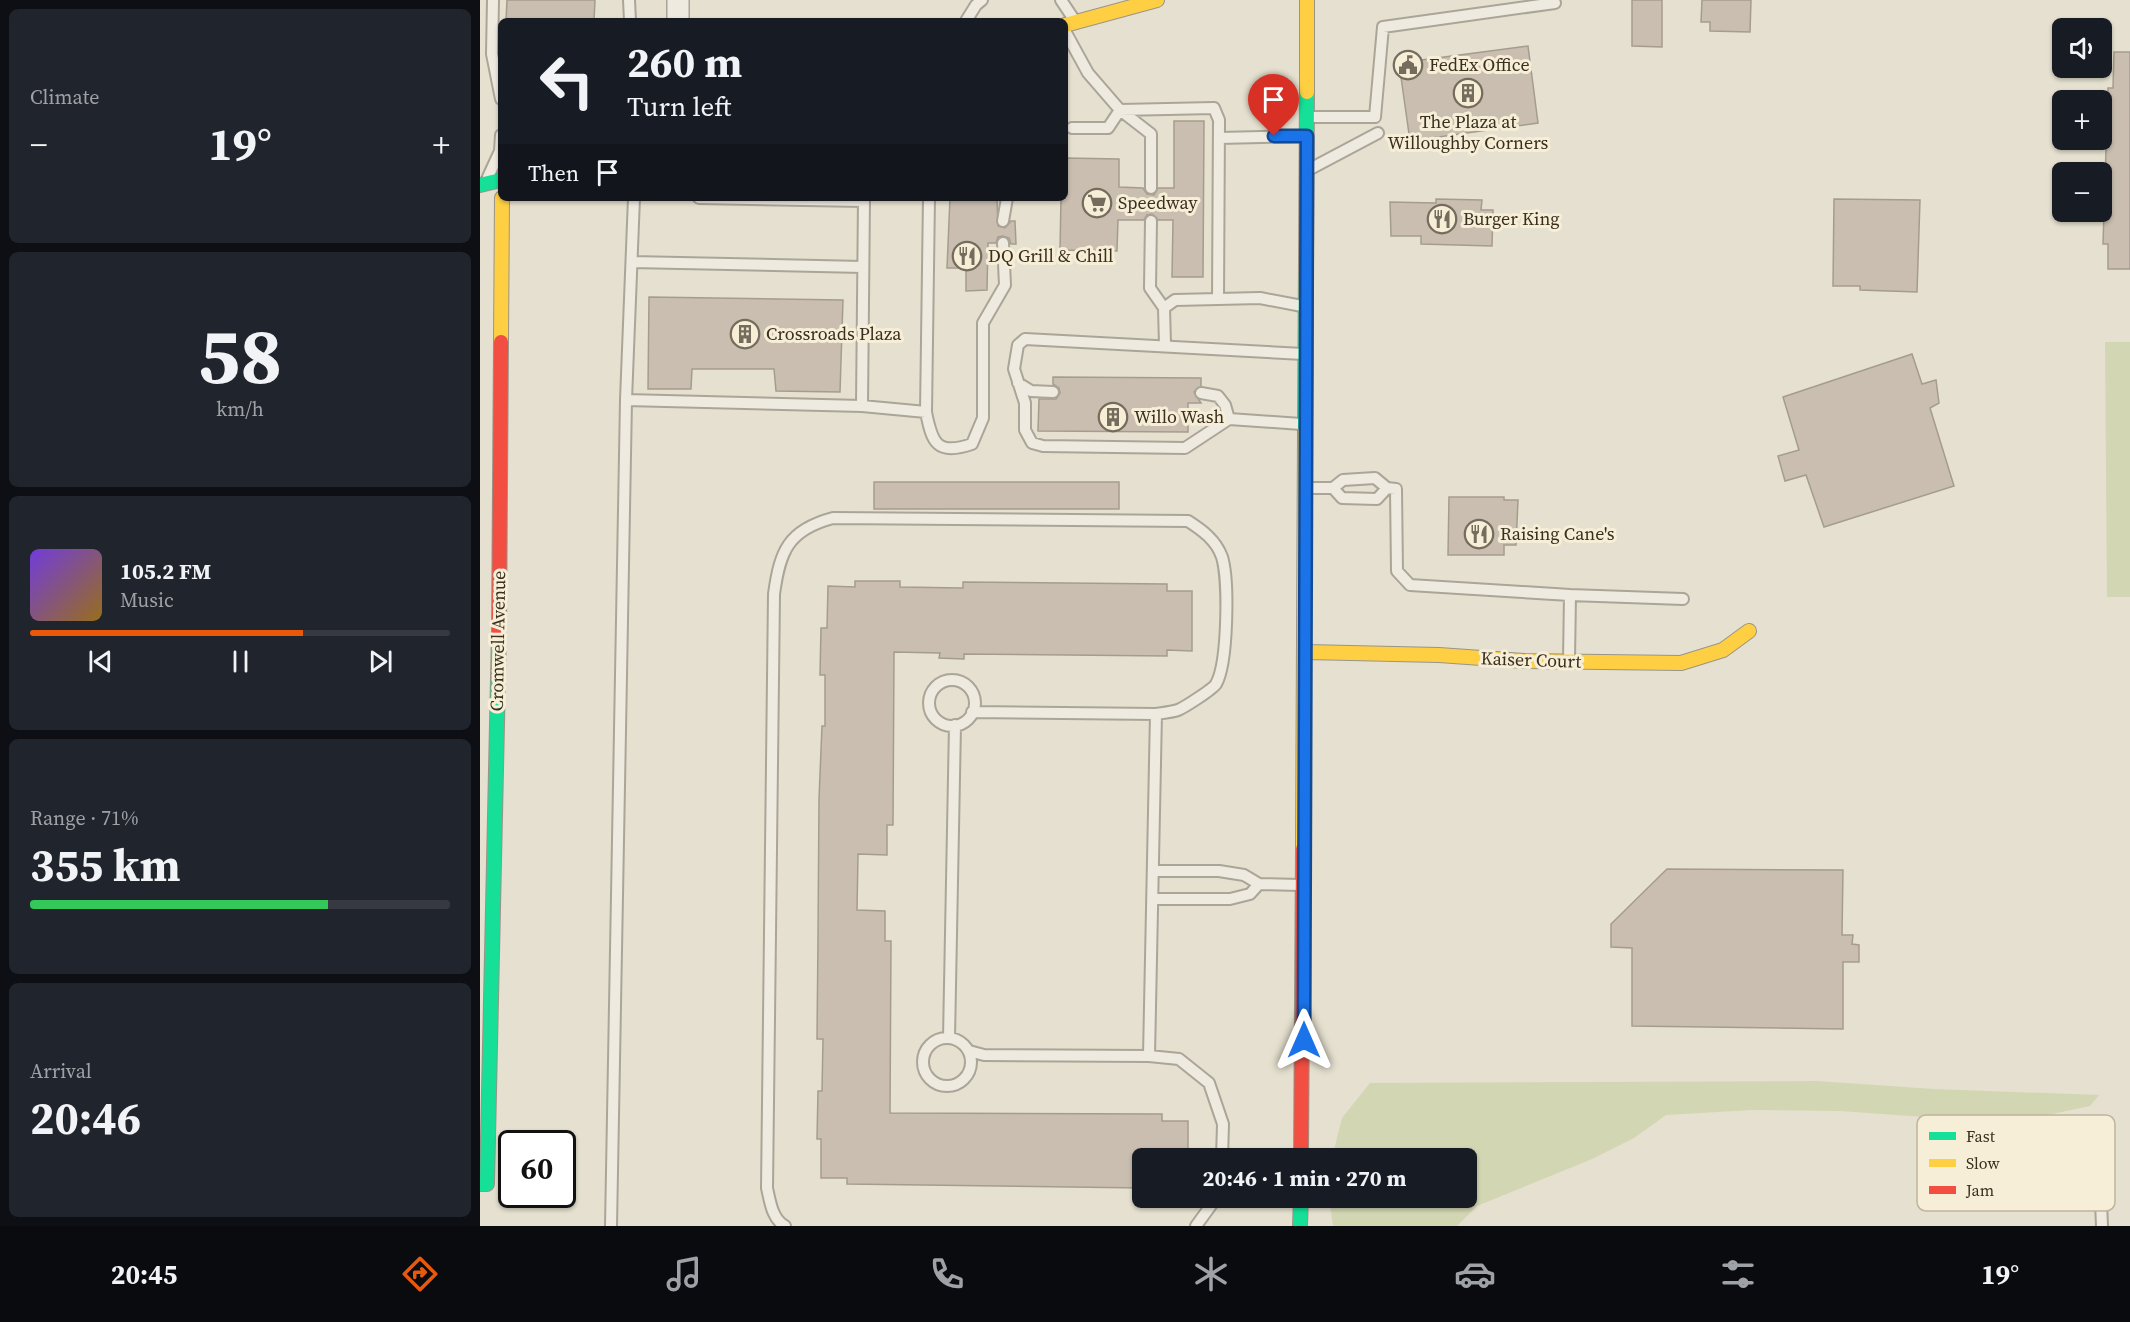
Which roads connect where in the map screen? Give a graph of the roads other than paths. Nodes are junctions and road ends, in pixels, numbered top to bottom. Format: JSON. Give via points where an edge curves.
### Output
{"nodes":[{"id":1,"x":493,"y":0,"type":"edge"},
{"id":2,"x":629,"y":0,"type":"edge"},
{"id":3,"x":678,"y":0,"type":"edge"},
{"id":4,"x":982,"y":0,"type":"edge"},
{"id":5,"x":1061,"y":0,"type":"edge"},
{"id":6,"x":1157,"y":0,"type":"edge"},
{"id":7,"x":1307,"y":0,"type":"edge"},
{"id":8,"x":1555,"y":3,"type":"dead end"},
{"id":9,"x":630,"y":18,"type":"edge"},
{"id":10,"x":678,"y":18,"type":"edge"},
{"id":11,"x":968,"y":18,"type":"edge"},
{"id":12,"x":1071,"y":24,"type":"edge"},
{"id":13,"x":1068,"y":36,"type":"edge"},
{"id":14,"x":498,"y":84,"type":"edge"},
{"id":15,"x":1120,"y":110,"type":"junction"},
{"id":16,"x":1307,"y":117,"type":"junction"},
{"id":17,"x":1072,"y":128,"type":"dead end"},
{"id":18,"x":1378,"y":133,"type":"dead end"},
{"id":19,"x":1307,"y":136,"type":"junction"},
{"id":20,"x":1219,"y":138,"type":"junction"},
{"id":21,"x":498,"y":155,"type":"edge"},
{"id":22,"x":1307,"y":170,"type":"junction"},
{"id":23,"x":498,"y":181,"type":"edge"},
{"id":24,"x":483,"y":185,"type":"edge"},
{"id":25,"x":1151,"y":188,"type":"dead end"},
{"id":26,"x":502,"y":201,"type":"edge"},
{"id":27,"x":634,"y":201,"type":"edge"},
{"id":28,"x":864,"y":201,"type":"edge"},
{"id":29,"x":929,"y":201,"type":"edge"},
{"id":30,"x":1006,"y":201,"type":"edge"},
{"id":31,"x":1151,"y":220,"type":"dead end"},
{"id":32,"x":1003,"y":221,"type":"dead end"},
{"id":33,"x":1003,"y":243,"type":"dead end"},
{"id":34,"x":632,"y":262,"type":"junction"},
{"id":35,"x":863,"y":267,"type":"junction"},
{"id":36,"x":1218,"y":299,"type":"junction"},
{"id":37,"x":1306,"y":307,"type":"junction"},
{"id":38,"x":1164,"y":308,"type":"junction"},
{"id":39,"x":1165,"y":345,"type":"junction"},
{"id":40,"x":1306,"y":354,"type":"junction"},
{"id":41,"x":1018,"y":383,"type":"junction"},
{"id":42,"x":1053,"y":392,"type":"dead end"},
{"id":43,"x":1201,"y":393,"type":"dead end"},
{"id":44,"x":626,"y":400,"type":"junction"},
{"id":45,"x":862,"y":406,"type":"junction"},
{"id":46,"x":926,"y":412,"type":"junction"},
{"id":47,"x":1229,"y":419,"type":"junction"},
{"id":48,"x":1305,"y":425,"type":"junction"},
{"id":49,"x":1306,"y":488,"type":"junction"},
{"id":50,"x":1333,"y":488,"type":"junction"},
{"id":51,"x":1387,"y":488,"type":"junction"},
{"id":52,"x":490,"y":588,"type":"edge"},
{"id":53,"x":1570,"y":595,"type":"junction"},
{"id":54,"x":1683,"y":599,"type":"dead end"},
{"id":55,"x":1749,"y":631,"type":"dead end"},
{"id":56,"x":1306,"y":652,"type":"junction"},
{"id":57,"x":1569,"y":661,"type":"junction"},
{"id":58,"x":972,"y":712,"type":"junction"},
{"id":59,"x":1156,"y":714,"type":"junction"},
{"id":60,"x":955,"y":725,"type":"junction"},
{"id":61,"x":487,"y":793,"type":"edge"},
{"id":62,"x":1154,"y":871,"type":"junction"},
{"id":63,"x":1259,"y":885,"type":"junction"},
{"id":64,"x":1304,"y":885,"type":"junction"},
{"id":65,"x":1153,"y":899,"type":"junction"},
{"id":66,"x":486,"y":979,"type":"edge"},
{"id":67,"x":949,"y":1038,"type":"junction"},
{"id":68,"x":969,"y":1051,"type":"junction"},
{"id":69,"x":1149,"y":1056,"type":"junction"},
{"id":70,"x":1222,"y":1148,"type":"edge"},
{"id":71,"x":1301,"y":1148,"type":"edge"},
{"id":72,"x":480,"y":1184,"type":"edge"},
{"id":73,"x":1209,"y":1208,"type":"edge"},
{"id":74,"x":1301,"y":1208,"type":"edge"},
{"id":75,"x":2101,"y":1211,"type":"edge"},
{"id":76,"x":611,"y":1226,"type":"edge"},
{"id":77,"x":785,"y":1226,"type":"edge"},
{"id":78,"x":1196,"y":1226,"type":"edge"},
{"id":79,"x":1300,"y":1226,"type":"edge"},
{"id":80,"x":2102,"y":1226,"type":"edge"}],
"edges":[{"from":1,"to":14,"type":"lane","via":[[492,54]]},
{"from":2,"to":9,"type":"lane"},
{"from":3,"to":10,"type":"street"},
{"from":4,"to":11,"type":"lane"},
{"from":5,"to":12,"type":"lane"},
{"from":6,"to":12,"type":"street"},
{"from":7,"to":16,"type":"street"},
{"from":8,"to":16,"type":"lane","via":[[1383,27],[1375,117]]},
{"from":13,"to":15,"type":"lane","via":[[1088,73]]},
{"from":15,"to":17,"type":"lane","via":[[1108,128]]},
{"from":15,"to":20,"type":"lane","via":[[1214,108]]},
{"from":15,"to":25,"type":"lane","via":[[1151,134]]},
{"from":16,"to":19,"type":"street"},
{"from":18,"to":22,"type":"lane"},
{"from":19,"to":20,"type":"lane"},
{"from":19,"to":22,"type":"street"},
{"from":20,"to":36,"type":"lane"},
{"from":21,"to":24,"type":"lane"},
{"from":22,"to":37,"type":"street"},
{"from":23,"to":24,"type":"street"},
{"from":26,"to":52,"type":"street","name":"Cromwell Avenue"},
{"from":27,"to":34,"type":"lane"},
{"from":28,"to":35,"type":"lane"},
{"from":29,"to":46,"type":"lane"},
{"from":30,"to":32,"type":"lane"},
{"from":31,"to":38,"type":"lane","via":[[1150,288]]},
{"from":33,"to":46,"type":"lane","via":[[1005,285],[983,323],[983,418],[972,444],[956,450],[940,446],[932,438]]},
{"from":34,"to":35,"type":"lane"},
{"from":34,"to":44,"type":"lane"},
{"from":35,"to":45,"type":"lane"},
{"from":36,"to":37,"type":"lane","via":[[1260,298]]},
{"from":36,"to":38,"type":"lane","via":[[1175,300]]},
{"from":37,"to":40,"type":"street"},
{"from":38,"to":39,"type":"lane"},
{"from":39,"to":40,"type":"lane"},
{"from":39,"to":41,"type":"lane","via":[[1025,339],[1015,356]]},
{"from":40,"to":48,"type":"street"},
{"from":41,"to":42,"type":"lane","via":[[1031,391]]},
{"from":41,"to":47,"type":"lane","via":[[1025,403],[1025,430],[1032,443],[1043,446],[1185,448]]},
{"from":43,"to":47,"type":"lane","via":[[1218,396]]},
{"from":44,"to":45,"type":"lane"},
{"from":44,"to":76,"type":"lane"},
{"from":45,"to":46,"type":"lane"},
{"from":47,"to":48,"type":"lane"},
{"from":48,"to":49,"type":"street"},
{"from":49,"to":50,"type":"lane"},
{"from":49,"to":56,"type":"street"},
{"from":50,"to":51,"type":"lane","via":[[1343,480],[1375,478]]},
{"from":50,"to":51,"type":"lane","via":[[1342,498],[1377,500]]},
{"from":51,"to":53,"type":"lane","via":[[1396,489],[1397,571],[1410,585]]},
{"from":52,"to":61,"type":"street","name":"Cromwell Avenue"},
{"from":53,"to":54,"type":"lane"},
{"from":53,"to":57,"type":"lane"},
{"from":55,"to":57,"type":"street","name":"Kaiser Court","via":[[1723,650],[1682,663]]},
{"from":56,"to":57,"type":"street","name":"Kaiser Court"},
{"from":56,"to":64,"type":"street"},
{"from":58,"to":59,"type":"lane"},
{"from":58,"to":60,"type":"lane"},
{"from":58,"to":60,"type":"lane","via":[[974,697],[966,684],[952,680],[939,684],[930,696],[930,710],[940,722]]},
{"from":59,"to":62,"type":"lane"},
{"from":59,"to":77,"type":"lane","via":[[1179,710],[1215,685],[1223,663],[1225,583],[1221,555],[1206,532],[1188,521],[833,518],[814,523],[790,540],[778,565],[774,594],[767,1188],[772,1209]]},
{"from":60,"to":67,"type":"lane"},
{"from":61,"to":66,"type":"street","name":"Cromwell Avenue"},
{"from":62,"to":63,"type":"lane","via":[[1219,871],[1244,875]]},
{"from":62,"to":65,"type":"lane"},
{"from":63,"to":64,"type":"lane"},
{"from":63,"to":65,"type":"lane","via":[[1250,894],[1230,899]]},
{"from":64,"to":71,"type":"street"},
{"from":65,"to":69,"type":"lane"},
{"from":66,"to":72,"type":"street","name":"Cromwell Avenue","via":[[487,1184]]},
{"from":67,"to":68,"type":"lane"},
{"from":67,"to":68,"type":"lane","via":[[934,1041],[923,1054],[923,1070],[933,1083],[948,1087],[963,1081],[971,1067]]},
{"from":68,"to":69,"type":"lane","via":[[984,1055]]},
{"from":69,"to":70,"type":"lane","via":[[1179,1059],[1209,1083],[1223,1124]]},
{"from":73,"to":78,"type":"lane"},
{"from":74,"to":79,"type":"street"},
{"from":75,"to":80,"type":"lane"}]}
